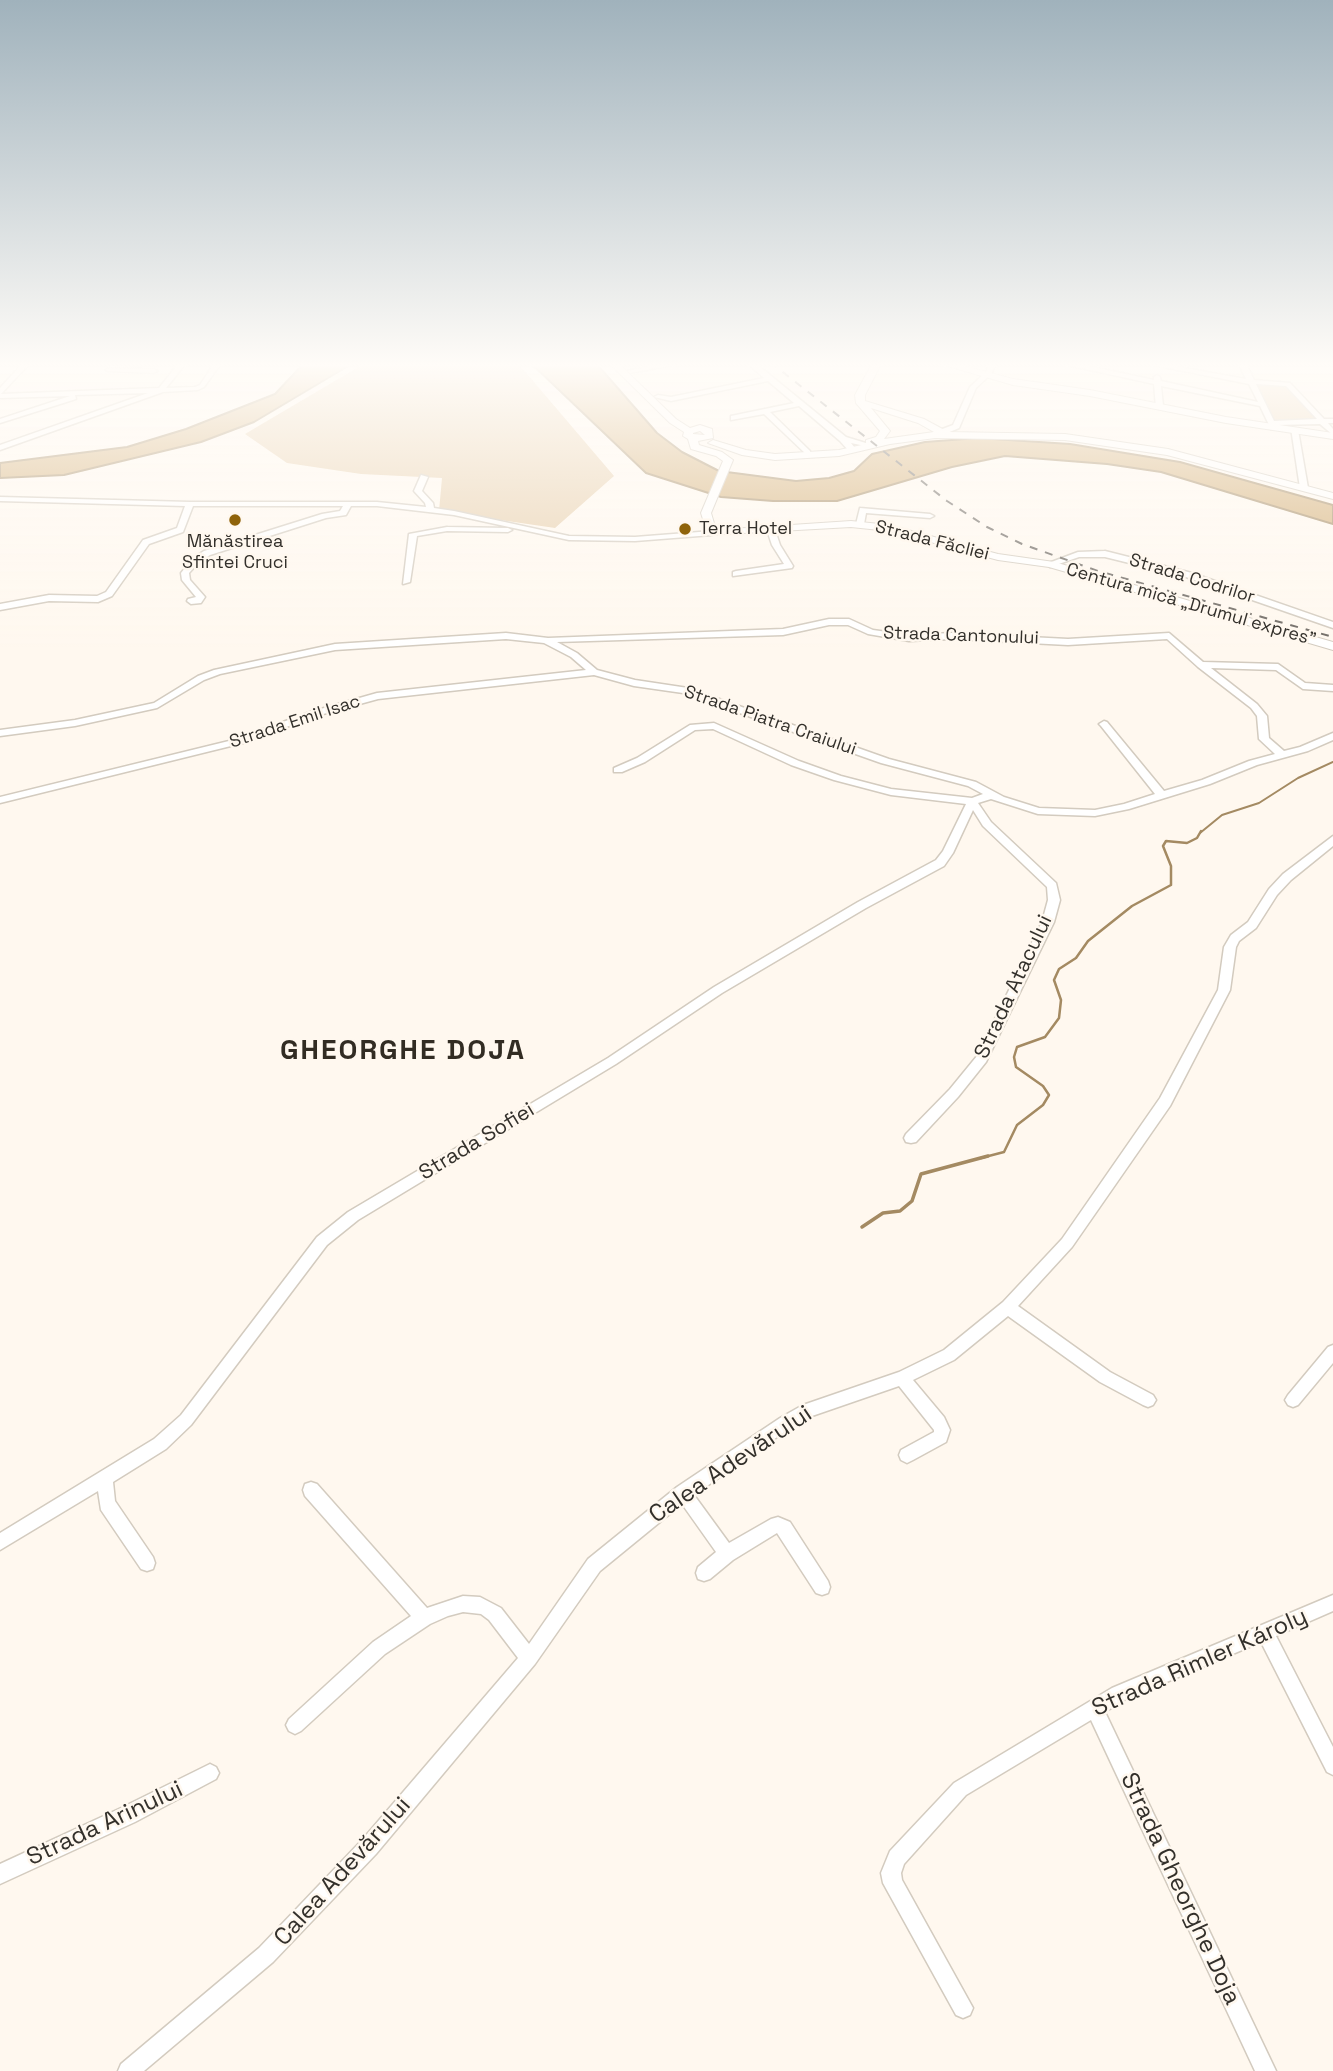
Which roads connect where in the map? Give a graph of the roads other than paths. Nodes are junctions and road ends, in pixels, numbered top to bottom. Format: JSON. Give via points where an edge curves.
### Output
{"nodes":[{"id":1,"x":725,"y":459,"type":"edge"},
{"id":2,"x":1193,"y":459,"type":"edge"},
{"id":3,"x":1299,"y":459,"type":"edge"},
{"id":4,"x":424,"y":477,"type":"dead end"},
{"id":5,"x":1304,"y":488,"type":"junction"},
{"id":6,"x":1333,"y":496,"type":"edge"},
{"id":7,"x":0,"y":499,"type":"edge"},
{"id":8,"x":348,"y":504,"type":"junction"},
{"id":9,"x":190,"y":505,"type":"junction"},
{"id":10,"x":430,"y":510,"type":"junction"},
{"id":11,"x":930,"y":516,"type":"dead end"},
{"id":12,"x":860,"y":524,"type":"junction"},
{"id":13,"x":526,"y":527,"type":"junction"},
{"id":14,"x":771,"y":530,"type":"junction"},
{"id":15,"x":712,"y":533,"type":"junction"},
{"id":16,"x":1050,"y":564,"type":"junction"},
{"id":17,"x":736,"y":574,"type":"dead end"},
{"id":18,"x":406,"y":582,"type":"dead end"},
{"id":19,"x":191,"y":601,"type":"dead end"},
{"id":20,"x":0,"y":607,"type":"edge"},
{"id":21,"x":1333,"y":625,"type":"edge"},
{"id":22,"x":546,"y":640,"type":"junction"},
{"id":23,"x":1333,"y":646,"type":"edge"},
{"id":24,"x":1201,"y":665,"type":"junction"},
{"id":25,"x":594,"y":672,"type":"junction"},
{"id":26,"x":1333,"y":688,"type":"edge"},
{"id":27,"x":1104,"y":724,"type":"dead end"},
{"id":28,"x":0,"y":733,"type":"edge"},
{"id":29,"x":1333,"y":736,"type":"edge"},
{"id":30,"x":1282,"y":755,"type":"junction"},
{"id":31,"x":618,"y":770,"type":"dead end"},
{"id":32,"x":992,"y":795,"type":"junction"},
{"id":33,"x":1162,"y":796,"type":"junction"},
{"id":34,"x":0,"y":800,"type":"edge"},
{"id":35,"x":972,"y":801,"type":"junction"},
{"id":36,"x":1333,"y":840,"type":"edge"},
{"id":37,"x":911,"y":1138,"type":"dead end"},
{"id":38,"x":1008,"y":1307,"type":"junction"},
{"id":39,"x":1333,"y":1352,"type":"edge"},
{"id":40,"x":902,"y":1378,"type":"junction"},
{"id":41,"x":1147,"y":1399,"type":"dead end"},
{"id":42,"x":1293,"y":1400,"type":"dead end"},
{"id":43,"x":907,"y":1455,"type":"dead end"},
{"id":44,"x":105,"y":1480,"type":"junction"},
{"id":45,"x":311,"y":1490,"type":"dead end"},
{"id":46,"x":683,"y":1493,"type":"junction"},
{"id":47,"x":0,"y":1542,"type":"edge"},
{"id":48,"x":727,"y":1554,"type":"junction"},
{"id":49,"x":147,"y":1563,"type":"dead end"},
{"id":50,"x":704,"y":1573,"type":"dead end"},
{"id":51,"x":822,"y":1587,"type":"dead end"},
{"id":52,"x":1333,"y":1603,"type":"edge"},
{"id":53,"x":424,"y":1618,"type":"junction"},
{"id":54,"x":1266,"y":1633,"type":"junction"},
{"id":55,"x":529,"y":1658,"type":"junction"},
{"id":56,"x":1094,"y":1708,"type":"junction"},
{"id":57,"x":295,"y":1725,"type":"dead end"},
{"id":58,"x":1333,"y":1766,"type":"edge"},
{"id":59,"x":210,"y":1773,"type":"dead end"},
{"id":60,"x":0,"y":1874,"type":"edge"},
{"id":61,"x":963,"y":2008,"type":"dead end"},
{"id":62,"x":128,"y":2071,"type":"edge"},
{"id":63,"x":1266,"y":2071,"type":"edge"}],
"edges":[{"from":1,"to":15,"type":"main road","via":[[727,467],[706,513]]},
{"from":2,"to":5,"type":"main road"},
{"from":3,"to":5,"type":"street"},
{"from":4,"to":10,"type":"street","via":[[418,491]]},
{"from":5,"to":6,"type":"main road"},
{"from":7,"to":9,"type":"street","name":"Strada Făcliei"},
{"from":8,"to":9,"type":"street","name":"Strada Făcliei"},
{"from":8,"to":10,"type":"street","name":"Strada Făcliei"},
{"from":8,"to":19,"type":"street","via":[[342,513],[195,560],[185,573],[186,580],[201,597]]},
{"from":9,"to":20,"type":"street","via":[[180,530],[146,542],[109,594],[98,599],[49,598]]},
{"from":10,"to":13,"type":"street","name":"Strada Făcliei"},
{"from":11,"to":12,"type":"street","via":[[863,510]]},
{"from":12,"to":14,"type":"main road","name":"Strada Făcliei"},
{"from":12,"to":16,"type":"main road","name":"Strada Făcliei","via":[[998,557]]},
{"from":13,"to":15,"type":"street","name":"Strada Făcliei","via":[[591,539]]},
{"from":13,"to":18,"type":"street","name":"Strada Făcliei","via":[[415,534]]},
{"from":14,"to":15,"type":"main road","name":"Strada Făcliei"},
{"from":14,"to":17,"type":"street","via":[[789,566]]},
{"from":16,"to":21,"type":"street","name":"Strada Codrilor","via":[[1078,555],[1105,554],[1189,575]]},
{"from":16,"to":23,"type":"main road","name":"Centura mică „Drumul expres”"},
{"from":22,"to":24,"type":"street","name":"Strada Cantonului","via":[[783,632],[849,622],[871,632],[909,638],[1068,642],[1169,636]]},
{"from":22,"to":25,"type":"street","name":"Strada Piatra Craiului"},
{"from":22,"to":28,"type":"street","name":"Strada Piatra Craiului","via":[[506,636],[335,647],[217,672],[157,705]]},
{"from":24,"to":26,"type":"street","via":[[1282,667],[1303,686]]},
{"from":24,"to":30,"type":"street","via":[[1254,706],[1262,716],[1264,739]]},
{"from":25,"to":32,"type":"street","name":"Strada Piatra Craiului","via":[[685,690],[885,761],[972,784]]},
{"from":25,"to":34,"type":"street","name":"Strada Emil Isac","via":[[377,696],[240,741]]},
{"from":27,"to":33,"type":"street"},
{"from":29,"to":30,"type":"street","name":"Strada Piatra Craiului"},
{"from":30,"to":33,"type":"street","name":"Strada Piatra Craiului"},
{"from":31,"to":35,"type":"street","via":[[702,724],[838,778],[891,792]]},
{"from":32,"to":33,"type":"street","name":"Strada Piatra Craiului","via":[[1057,813],[1095,813]]},
{"from":32,"to":35,"type":"street"},
{"from":35,"to":37,"type":"street","name":"Strada Atacului","via":[[987,824],[1052,886],[1054,900],[1048,922],[982,1059]]},
{"from":35,"to":44,"type":"street","name":"Strada Sofiei","via":[[940,863],[730,983],[612,1061],[353,1216],[323,1241],[186,1420],[160,1444]]},
{"from":36,"to":38,"type":"street","name":"Calea Adevărului","via":[[1287,877],[1252,925],[1235,938],[1224,990],[1165,1102],[1068,1243]]},
{"from":38,"to":40,"type":"street","name":"Calea Adevărului","via":[[948,1355]]},
{"from":38,"to":41,"type":"street","via":[[1105,1377]]},
{"from":39,"to":42,"type":"street"},
{"from":40,"to":43,"type":"street","via":[[942,1430],[941,1437]]},
{"from":40,"to":46,"type":"street","name":"Calea Adevărului","via":[[808,1410]]},
{"from":44,"to":47,"type":"street","name":"Strada Sofiei"},
{"from":44,"to":49,"type":"street","via":[[107,1504]]},
{"from":45,"to":53,"type":"street"},
{"from":46,"to":48,"type":"street"},
{"from":46,"to":55,"type":"street","name":"Calea Adevărului","via":[[594,1565]]},
{"from":48,"to":50,"type":"street"},
{"from":48,"to":51,"type":"street","via":[[778,1525]]},
{"from":52,"to":54,"type":"street","name":"Strada Rimler Károly"},
{"from":53,"to":55,"type":"street","via":[[447,1608],[480,1605],[495,1614]]},
{"from":53,"to":57,"type":"street","via":[[379,1648]]},
{"from":54,"to":56,"type":"street","name":"Strada Rimler Károly"},
{"from":54,"to":58,"type":"street"},
{"from":55,"to":62,"type":"street","name":"Calea Adevărului","via":[[369,1847],[266,1955]]},
{"from":56,"to":61,"type":"street","name":"Strada Rimler Károly","via":[[960,1789],[897,1858],[891,1873],[893,1883]]},
{"from":56,"to":63,"type":"street","name":"Strada Gheorghe Doja"},
{"from":59,"to":60,"type":"street","name":"Strada Arinului"}]}
